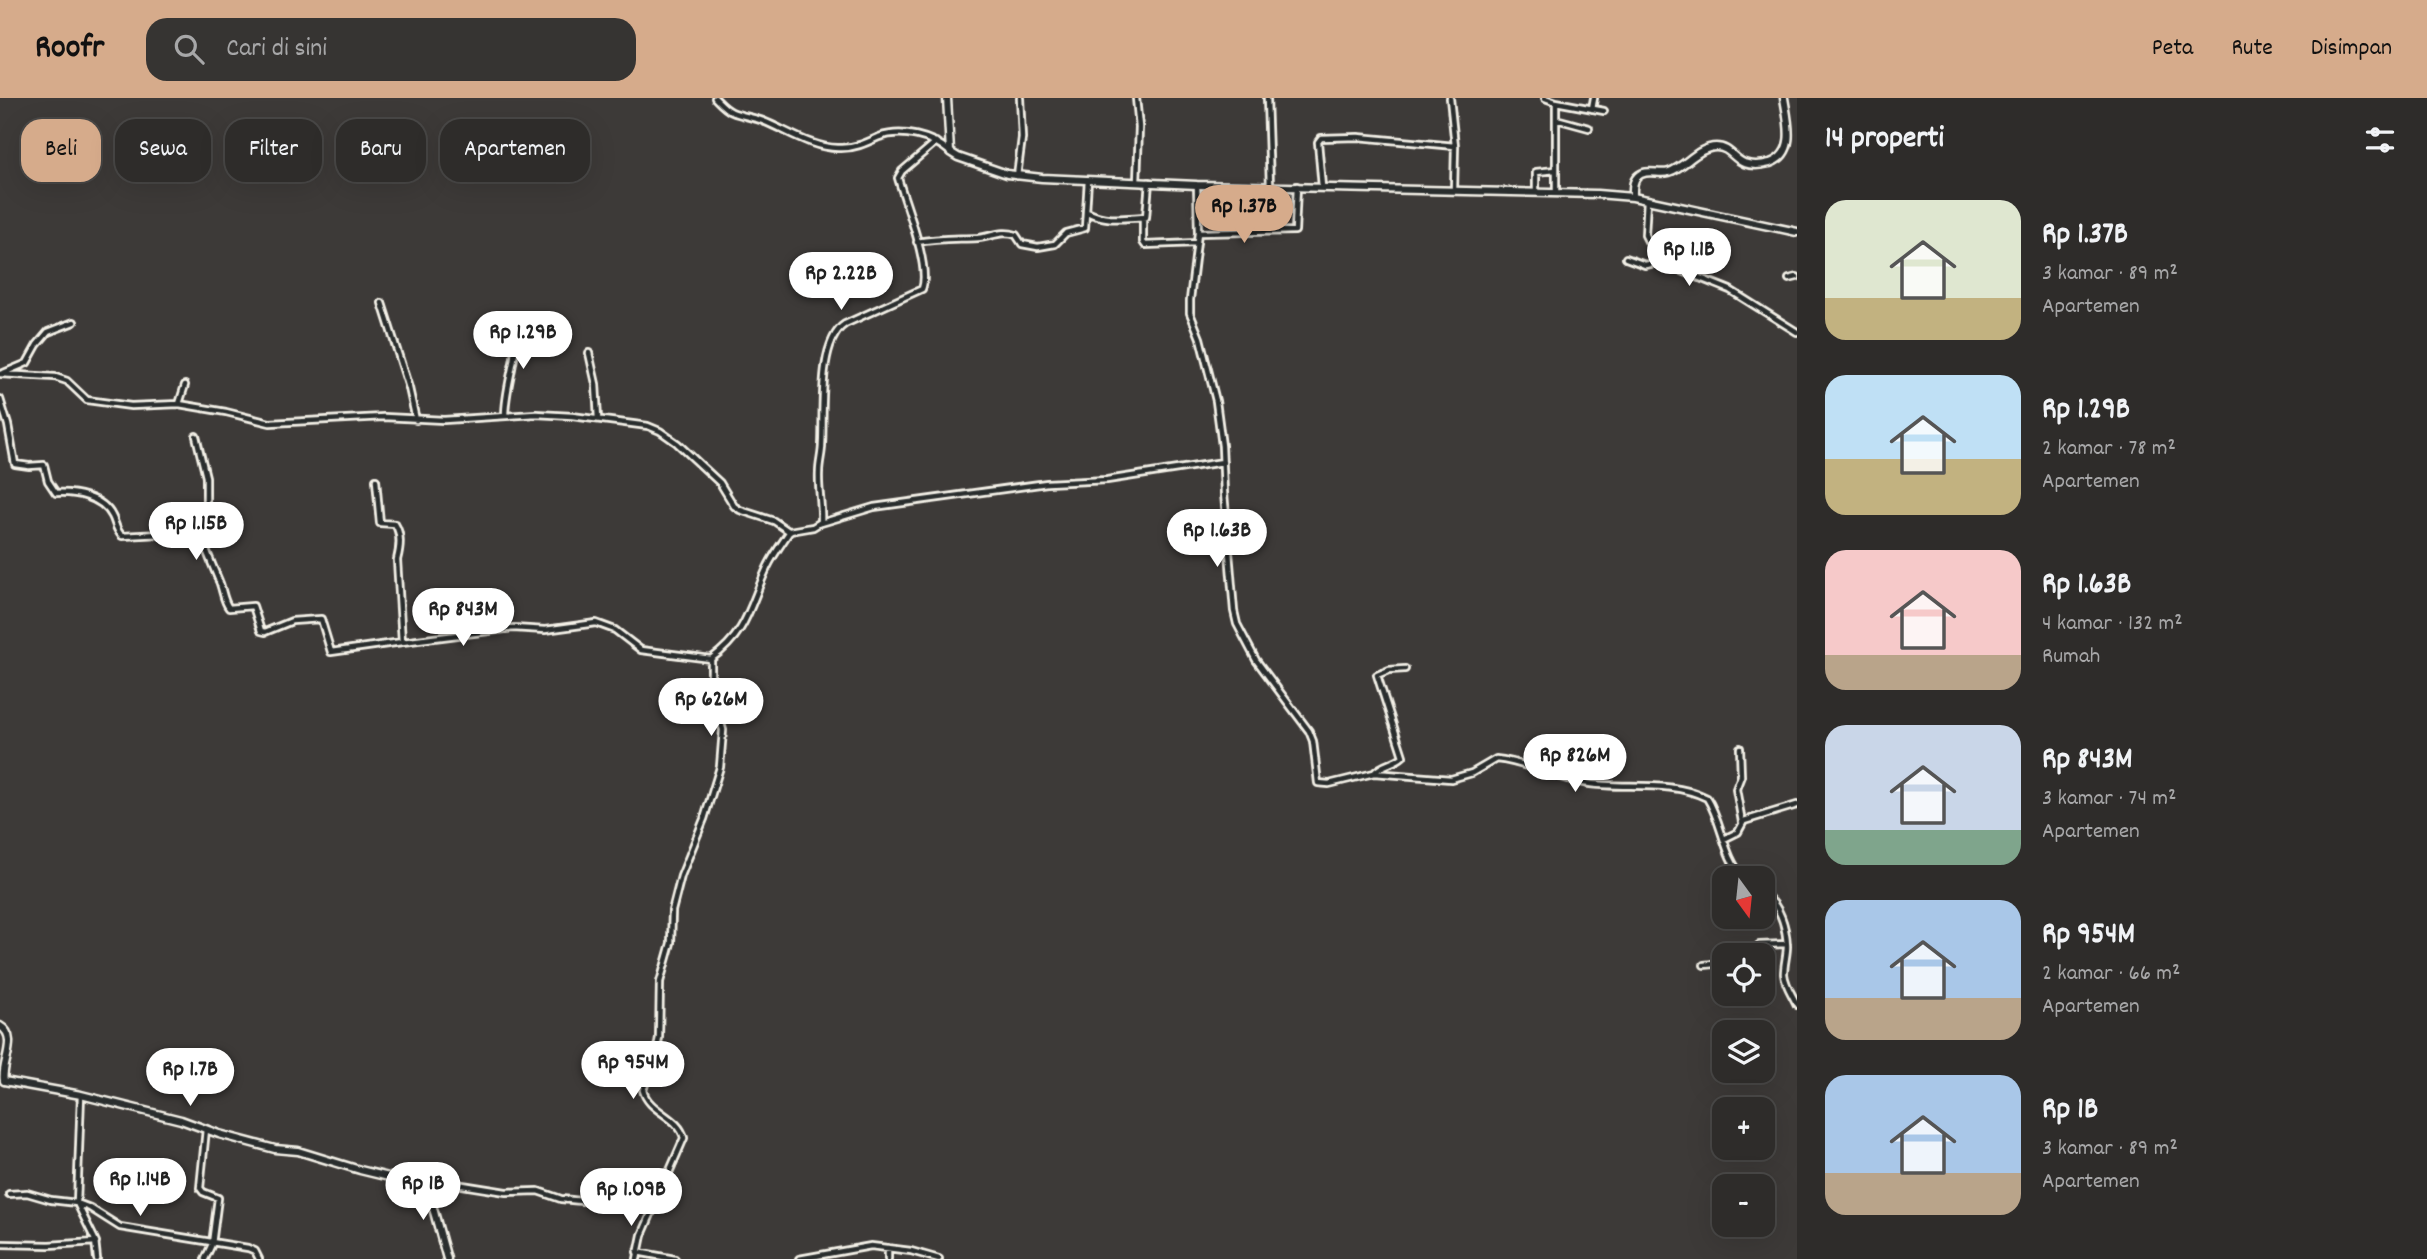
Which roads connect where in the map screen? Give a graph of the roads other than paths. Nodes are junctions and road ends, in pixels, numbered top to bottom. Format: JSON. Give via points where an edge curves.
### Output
{"nodes":[{"id":1,"x":715,"y":98,"type":"edge"},
{"id":2,"x":947,"y":98,"type":"edge"},
{"id":3,"x":1020,"y":98,"type":"edge"},
{"id":4,"x":1136,"y":98,"type":"edge"},
{"id":5,"x":1267,"y":98,"type":"edge"},
{"id":6,"x":1450,"y":98,"type":"edge"},
{"id":7,"x":1548,"y":98,"type":"edge"},
{"id":8,"x":1594,"y":98,"type":"edge"},
{"id":9,"x":1784,"y":98,"type":"edge"},
{"id":10,"x":1556,"y":102,"type":"junction"},
{"id":11,"x":1592,"y":109,"type":"junction"},
{"id":12,"x":1604,"y":111,"type":"dead end"},
{"id":13,"x":1556,"y":120,"type":"junction"},
{"id":14,"x":1589,"y":128,"type":"dead end"},
{"id":15,"x":936,"y":142,"type":"junction"},
{"id":16,"x":1455,"y":146,"type":"junction"},
{"id":17,"x":950,"y":152,"type":"junction"},
{"id":18,"x":1556,"y":170,"type":"junction"},
{"id":19,"x":1017,"y":176,"type":"junction"},
{"id":20,"x":1088,"y":180,"type":"junction"},
{"id":21,"x":1137,"y":182,"type":"junction"},
{"id":22,"x":1149,"y":182,"type":"junction"},
{"id":23,"x":1197,"y":185,"type":"junction"},
{"id":24,"x":1270,"y":186,"type":"junction"},
{"id":25,"x":1297,"y":186,"type":"junction"},
{"id":26,"x":1322,"y":187,"type":"junction"},
{"id":27,"x":1454,"y":190,"type":"junction"},
{"id":28,"x":1536,"y":192,"type":"junction"},
{"id":29,"x":1556,"y":192,"type":"junction"},
{"id":30,"x":1633,"y":198,"type":"junction"},
{"id":31,"x":1647,"y":201,"type":"junction"},
{"id":32,"x":1087,"y":212,"type":"junction"},
{"id":33,"x":1143,"y":217,"type":"junction"},
{"id":34,"x":1797,"y":232,"type":"edge"},
{"id":35,"x":1198,"y":233,"type":"junction"},
{"id":36,"x":917,"y":242,"type":"junction"},
{"id":37,"x":1197,"y":243,"type":"junction"},
{"id":38,"x":1626,"y":258,"type":"dead end"},
{"id":39,"x":1667,"y":260,"type":"junction"},
{"id":40,"x":1797,"y":277,"type":"edge"},
{"id":41,"x":1789,"y":279,"type":"dead end"},
{"id":42,"x":382,"y":303,"type":"dead end"},
{"id":43,"x":74,"y":322,"type":"dead end"},
{"id":44,"x":516,"y":328,"type":"dead end"},
{"id":45,"x":1797,"y":332,"type":"edge"},
{"id":46,"x":589,"y":353,"type":"dead end"},
{"id":47,"x":0,"y":374,"type":"edge"},
{"id":48,"x":185,"y":385,"type":"dead end"},
{"id":49,"x":0,"y":399,"type":"edge"},
{"id":50,"x":179,"y":404,"type":"junction"},
{"id":51,"x":506,"y":416,"type":"junction"},
{"id":52,"x":598,"y":419,"type":"junction"},
{"id":53,"x":416,"y":420,"type":"junction"},
{"id":54,"x":196,"y":436,"type":"dead end"},
{"id":55,"x":1223,"y":462,"type":"junction"},
{"id":56,"x":376,"y":480,"type":"dead end"},
{"id":57,"x":820,"y":524,"type":"junction"},
{"id":58,"x":200,"y":531,"type":"junction"},
{"id":59,"x":790,"y":532,"type":"junction"},
{"id":60,"x":402,"y":642,"type":"junction"},
{"id":61,"x":711,"y":659,"type":"junction"},
{"id":62,"x":1405,"y":669,"type":"dead end"},
{"id":63,"x":1740,"y":748,"type":"dead end"},
{"id":64,"x":1374,"y":774,"type":"junction"},
{"id":65,"x":1797,"y":805,"type":"edge"},
{"id":66,"x":1742,"y":822,"type":"junction"},
{"id":67,"x":1724,"y":839,"type":"junction"},
{"id":68,"x":1735,"y":866,"type":"edge"},
{"id":69,"x":1775,"y":903,"type":"edge"},
{"id":70,"x":1775,"y":944,"type":"edge"},
{"id":71,"x":1787,"y":944,"type":"junction"},
{"id":72,"x":1712,"y":964,"type":"edge"},
{"id":73,"x":1704,"y":965,"type":"dead end"},
{"id":74,"x":1797,"y":1004,"type":"edge"},
{"id":75,"x":0,"y":1026,"type":"edge"},
{"id":76,"x":2,"y":1081,"type":"edge"},
{"id":77,"x":81,"y":1095,"type":"junction"},
{"id":78,"x":206,"y":1129,"type":"junction"},
{"id":79,"x":425,"y":1179,"type":"junction"},
{"id":80,"x":9,"y":1194,"type":"dead end"},
{"id":81,"x":77,"y":1203,"type":"junction"},
{"id":82,"x":656,"y":1205,"type":"junction"},
{"id":83,"x":96,"y":1242,"type":"junction"},
{"id":84,"x":0,"y":1244,"type":"edge"},
{"id":85,"x":212,"y":1244,"type":"junction"},
{"id":86,"x":888,"y":1248,"type":"junction"},
{"id":87,"x":637,"y":1252,"type":"junction"},
{"id":88,"x":97,"y":1259,"type":"edge"},
{"id":89,"x":205,"y":1259,"type":"edge"},
{"id":90,"x":259,"y":1259,"type":"edge"},
{"id":91,"x":447,"y":1259,"type":"edge"},
{"id":92,"x":637,"y":1259,"type":"edge"},
{"id":93,"x":675,"y":1259,"type":"edge"},
{"id":94,"x":799,"y":1259,"type":"edge"},
{"id":95,"x":888,"y":1259,"type":"edge"},
{"id":96,"x":939,"y":1259,"type":"edge"}],
"edges":[{"from":1,"to":15,"type":"street","via":[[733,112],[823,146],[865,145],[882,136],[909,133]]},
{"from":2,"to":17,"type":"street"},
{"from":3,"to":19,"type":"street","via":[[1022,138]]},
{"from":4,"to":21,"type":"street"},
{"from":5,"to":24,"type":"street"},
{"from":6,"to":16,"type":"street"},
{"from":7,"to":10,"type":"street"},
{"from":8,"to":11,"type":"street"},
{"from":9,"to":30,"type":"street","via":[[1791,146],[1784,157],[1749,164],[1729,150],[1710,148],[1668,172],[1638,175]]},
{"from":10,"to":11,"type":"street"},
{"from":10,"to":13,"type":"street"},
{"from":11,"to":12,"type":"street"},
{"from":13,"to":14,"type":"street"},
{"from":13,"to":18,"type":"street"},
{"from":15,"to":17,"type":"street"},
{"from":15,"to":36,"type":"street","via":[[899,174]]},
{"from":16,"to":26,"type":"street","via":[[1321,138]]},
{"from":16,"to":27,"type":"street"},
{"from":17,"to":19,"type":"street"},
{"from":18,"to":28,"type":"street","via":[[1536,172]]},
{"from":18,"to":29,"type":"street"},
{"from":19,"to":20,"type":"street"},
{"from":20,"to":21,"type":"street"},
{"from":20,"to":32,"type":"street"},
{"from":21,"to":22,"type":"street"},
{"from":22,"to":23,"type":"street"},
{"from":22,"to":33,"type":"street","via":[[1148,215]]},
{"from":23,"to":24,"type":"street"},
{"from":23,"to":35,"type":"street"},
{"from":24,"to":25,"type":"street"},
{"from":25,"to":26,"type":"street"},
{"from":25,"to":35,"type":"street","via":[[1293,231]]},
{"from":26,"to":27,"type":"street"},
{"from":27,"to":28,"type":"street"},
{"from":28,"to":29,"type":"street"},
{"from":29,"to":30,"type":"street"},
{"from":30,"to":31,"type":"street"},
{"from":31,"to":34,"type":"street"},
{"from":31,"to":39,"type":"street","via":[[1646,235]]},
{"from":32,"to":33,"type":"street","via":[[1114,220]]},
{"from":32,"to":36,"type":"street","via":[[1084,230],[1069,232],[1050,245],[1028,247],[1009,233]]},
{"from":33,"to":37,"type":"street","via":[[1145,245]]},
{"from":35,"to":37,"type":"street"},
{"from":36,"to":57,"type":"street","via":[[925,266],[922,289],[845,324],[832,341],[824,381]]},
{"from":37,"to":55,"type":"street","via":[[1190,313],[1216,401]]},
{"from":38,"to":39,"type":"street","via":[[1645,265]]},
{"from":39,"to":45,"type":"street","via":[[1675,268],[1730,290]]},
{"from":40,"to":41,"type":"street"},
{"from":42,"to":53,"type":"street"},
{"from":43,"to":47,"type":"street","via":[[48,332],[27,363]]},
{"from":44,"to":51,"type":"street"},
{"from":46,"to":52,"type":"street"},
{"from":47,"to":50,"type":"street","via":[[55,377],[67,381],[87,400],[131,406]]},
{"from":48,"to":50,"type":"street"},
{"from":49,"to":58,"type":"street","via":[[13,461],[44,465],[56,493],[77,493],[97,502],[112,515],[122,536]]},
{"from":50,"to":53,"type":"street","via":[[270,423],[384,417]]},
{"from":51,"to":52,"type":"street"},
{"from":51,"to":53,"type":"street"},
{"from":52,"to":59,"type":"street","via":[[660,431],[717,480],[734,506]]},
{"from":54,"to":58,"type":"street","via":[[206,477]]},
{"from":55,"to":57,"type":"street","via":[[874,507]]},
{"from":55,"to":64,"type":"street","via":[[1237,624],[1256,660],[1309,731],[1318,783]]},
{"from":56,"to":60,"type":"street","via":[[380,523],[395,524],[398,530]]},
{"from":57,"to":59,"type":"street"},
{"from":58,"to":60,"type":"street","via":[[226,605],[253,606],[261,631],[292,621],[321,619],[331,652]]},
{"from":59,"to":61,"type":"street","via":[[768,566],[747,621]]},
{"from":60,"to":61,"type":"street","via":[[596,623],[615,630],[641,650]]},
{"from":61,"to":82,"type":"street","via":[[711,688],[723,730],[720,767],[676,894],[671,943],[660,982],[659,1038],[644,1086],[650,1103],[679,1126],[684,1138]]},
{"from":62,"to":64,"type":"street","via":[[1377,675],[1403,756]]},
{"from":63,"to":66,"type":"street","via":[[1741,776],[1736,789]]},
{"from":64,"to":67,"type":"street","via":[[1451,779],[1496,759],[1581,783],[1663,787],[1707,798]]},
{"from":65,"to":66,"type":"street"},
{"from":66,"to":67,"type":"street","via":[[1738,832]]},
{"from":67,"to":68,"type":"street"},
{"from":69,"to":71,"type":"street"},
{"from":70,"to":71,"type":"street"},
{"from":71,"to":74,"type":"street","via":[[1784,975]]},
{"from":72,"to":73,"type":"street"},
{"from":75,"to":76,"type":"street","via":[[8,1035]]},
{"from":76,"to":77,"type":"street"},
{"from":77,"to":78,"type":"street"},
{"from":77,"to":81,"type":"street"},
{"from":78,"to":79,"type":"street","via":[[394,1178]]},
{"from":78,"to":85,"type":"street","via":[[200,1188],[218,1198]]},
{"from":79,"to":82,"type":"street","via":[[506,1192],[538,1191],[582,1201],[629,1189]]},
{"from":79,"to":91,"type":"street"},
{"from":80,"to":81,"type":"street","via":[[27,1192]]},
{"from":81,"to":83,"type":"street"},
{"from":81,"to":85,"type":"street","via":[[120,1227]]},
{"from":82,"to":87,"type":"street"},
{"from":83,"to":84,"type":"street"},
{"from":83,"to":88,"type":"street"},
{"from":85,"to":89,"type":"street"},
{"from":85,"to":90,"type":"street","via":[[248,1248]]},
{"from":86,"to":94,"type":"street","via":[[866,1246]]},
{"from":86,"to":95,"type":"street"},
{"from":86,"to":96,"type":"street"},
{"from":87,"to":92,"type":"street"},
{"from":87,"to":93,"type":"street"}]}
